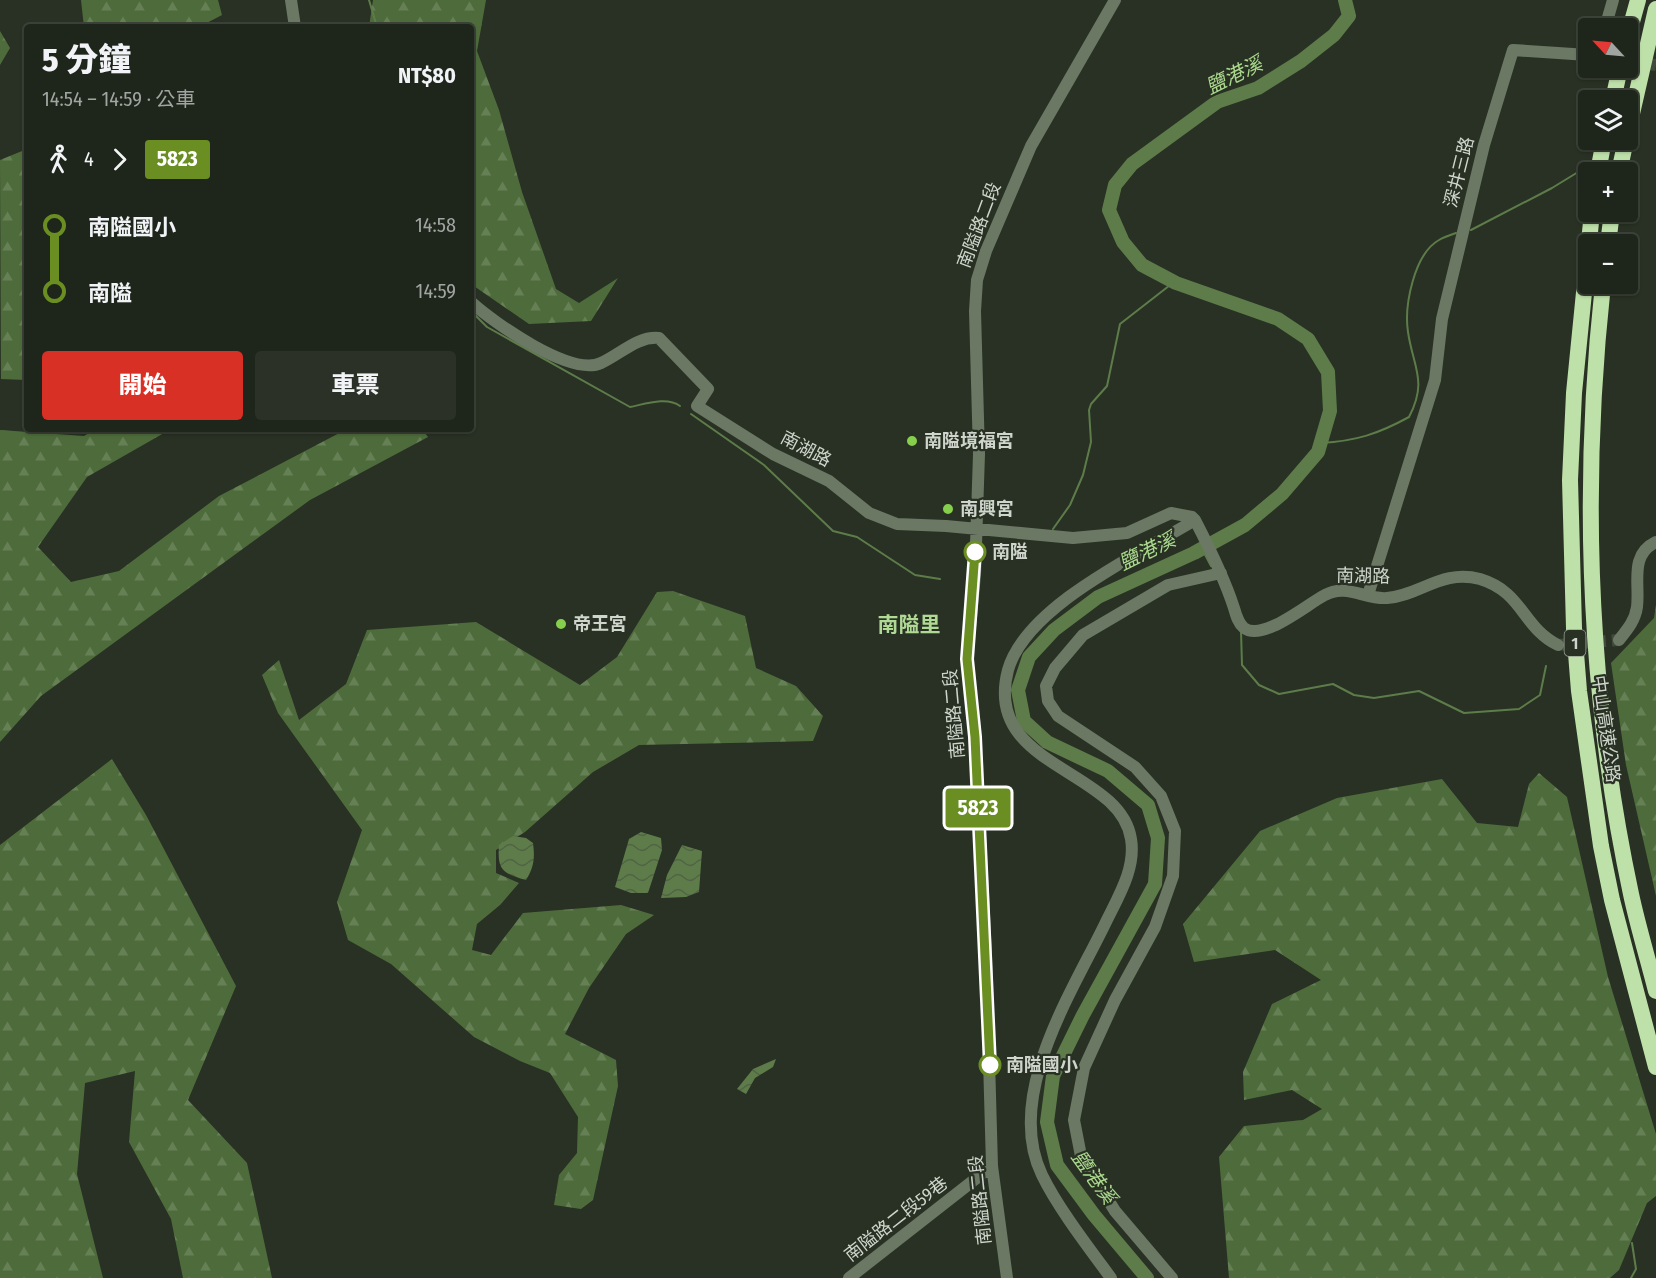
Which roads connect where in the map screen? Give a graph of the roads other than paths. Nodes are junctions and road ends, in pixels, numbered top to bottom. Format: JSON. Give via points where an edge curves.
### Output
{"nodes":[{"id":1,"x":291,"y":0,"type":"edge"},
{"id":2,"x":1115,"y":0,"type":"edge"},
{"id":3,"x":1613,"y":0,"type":"edge"},
{"id":4,"x":1638,"y":0,"type":"edge"},
{"id":5,"x":1656,"y":9,"type":"edge"},
{"id":6,"x":1608,"y":18,"type":"edge"},
{"id":7,"x":1633,"y":18,"type":"edge"},
{"id":8,"x":295,"y":24,"type":"edge"},
{"id":9,"x":1578,"y":55,"type":"edge"},
{"id":10,"x":1637,"y":90,"type":"edge"},
{"id":11,"x":1591,"y":222,"type":"edge"},
{"id":12,"x":1602,"y":294,"type":"edge"},
{"id":13,"x":474,"y":304,"type":"edge"},
{"id":14,"x":1195,"y":520,"type":"junction"},
{"id":15,"x":976,"y":528,"type":"junction"},
{"id":16,"x":1656,"y":542,"type":"edge"},
{"id":17,"x":1221,"y":573,"type":"junction"},
{"id":18,"x":1368,"y":595,"type":"junction"},
{"id":19,"x":1619,"y":640,"type":"dead end"},
{"id":20,"x":1558,"y":645,"type":"tunnel mouth"},
{"id":21,"x":1656,"y":991,"type":"edge"},
{"id":22,"x":1656,"y":1066,"type":"edge"},
{"id":23,"x":992,"y":1166,"type":"junction"},
{"id":24,"x":849,"y":1278,"type":"edge"},
{"id":25,"x":1007,"y":1278,"type":"edge"},
{"id":26,"x":1111,"y":1278,"type":"edge"},
{"id":27,"x":1172,"y":1278,"type":"edge"}],
"edges":[{"from":1,"to":8,"type":"street"},
{"from":2,"to":15,"type":"street","name":"南隘路二段","via":[[1031,146],[977,280]]},
{"from":3,"to":6,"type":"street"},
{"from":4,"to":7,"type":"highway"},
{"from":5,"to":10,"type":"highway"},
{"from":9,"to":18,"type":"street","name":"深井三路","via":[[1513,50],[1484,145],[1442,319],[1435,380]]},
{"from":11,"to":22,"type":"highway","name":"中山高速公路","number":"1","via":[[1578,333],[1570,480],[1574,628],[1601,846]]},
{"from":12,"to":21,"type":"highway","name":"中山高速公路","number":"1","via":[[1590,481],[1598,673],[1631,894]]},
{"from":13,"to":15,"type":"street","name":"南湖路","via":[[508,330],[572,363],[591,366],[649,337],[659,338],[708,389],[697,406],[773,454],[829,481],[869,513],[897,524]]},
{"from":14,"to":15,"type":"street","name":"南湖路","via":[[1171,513],[1127,533],[1073,538]]},
{"from":14,"to":17,"type":"street"},
{"from":14,"to":26,"type":"street","via":[[1067,598],[1041,620],[1019,646],[1005,685],[1006,706],[1014,726],[1031,747],[1112,805],[1127,822],[1131,837],[1133,857],[1123,887],[1045,1047],[1035,1085],[1031,1134],[1042,1174]]},
{"from":15,"to":23,"type":"street","name":"南隘路二段","via":[[967,659],[986,954]]},
{"from":16,"to":19,"type":"street","via":[[1642,553],[1638,562],[1637,607],[1632,624]]},
{"from":17,"to":18,"type":"street","name":"南湖路","via":[[1237,619],[1252,632],[1270,629],[1328,593],[1347,590]]},
{"from":17,"to":27,"type":"street","via":[[1168,585],[1083,635],[1055,668],[1047,686],[1048,701],[1058,716],[1135,767],[1161,796],[1175,831],[1170,886],[1155,927],[1084,1068],[1074,1120],[1081,1156],[1115,1211]]},
{"from":18,"to":20,"type":"street","name":"南湖路","via":[[1389,598],[1447,577],[1480,579],[1509,593],[1544,639]]},
{"from":23,"to":24,"type":"street","name":"南隘路二段59巷"},
{"from":23,"to":25,"type":"street","name":"南隘路二段"}]}
